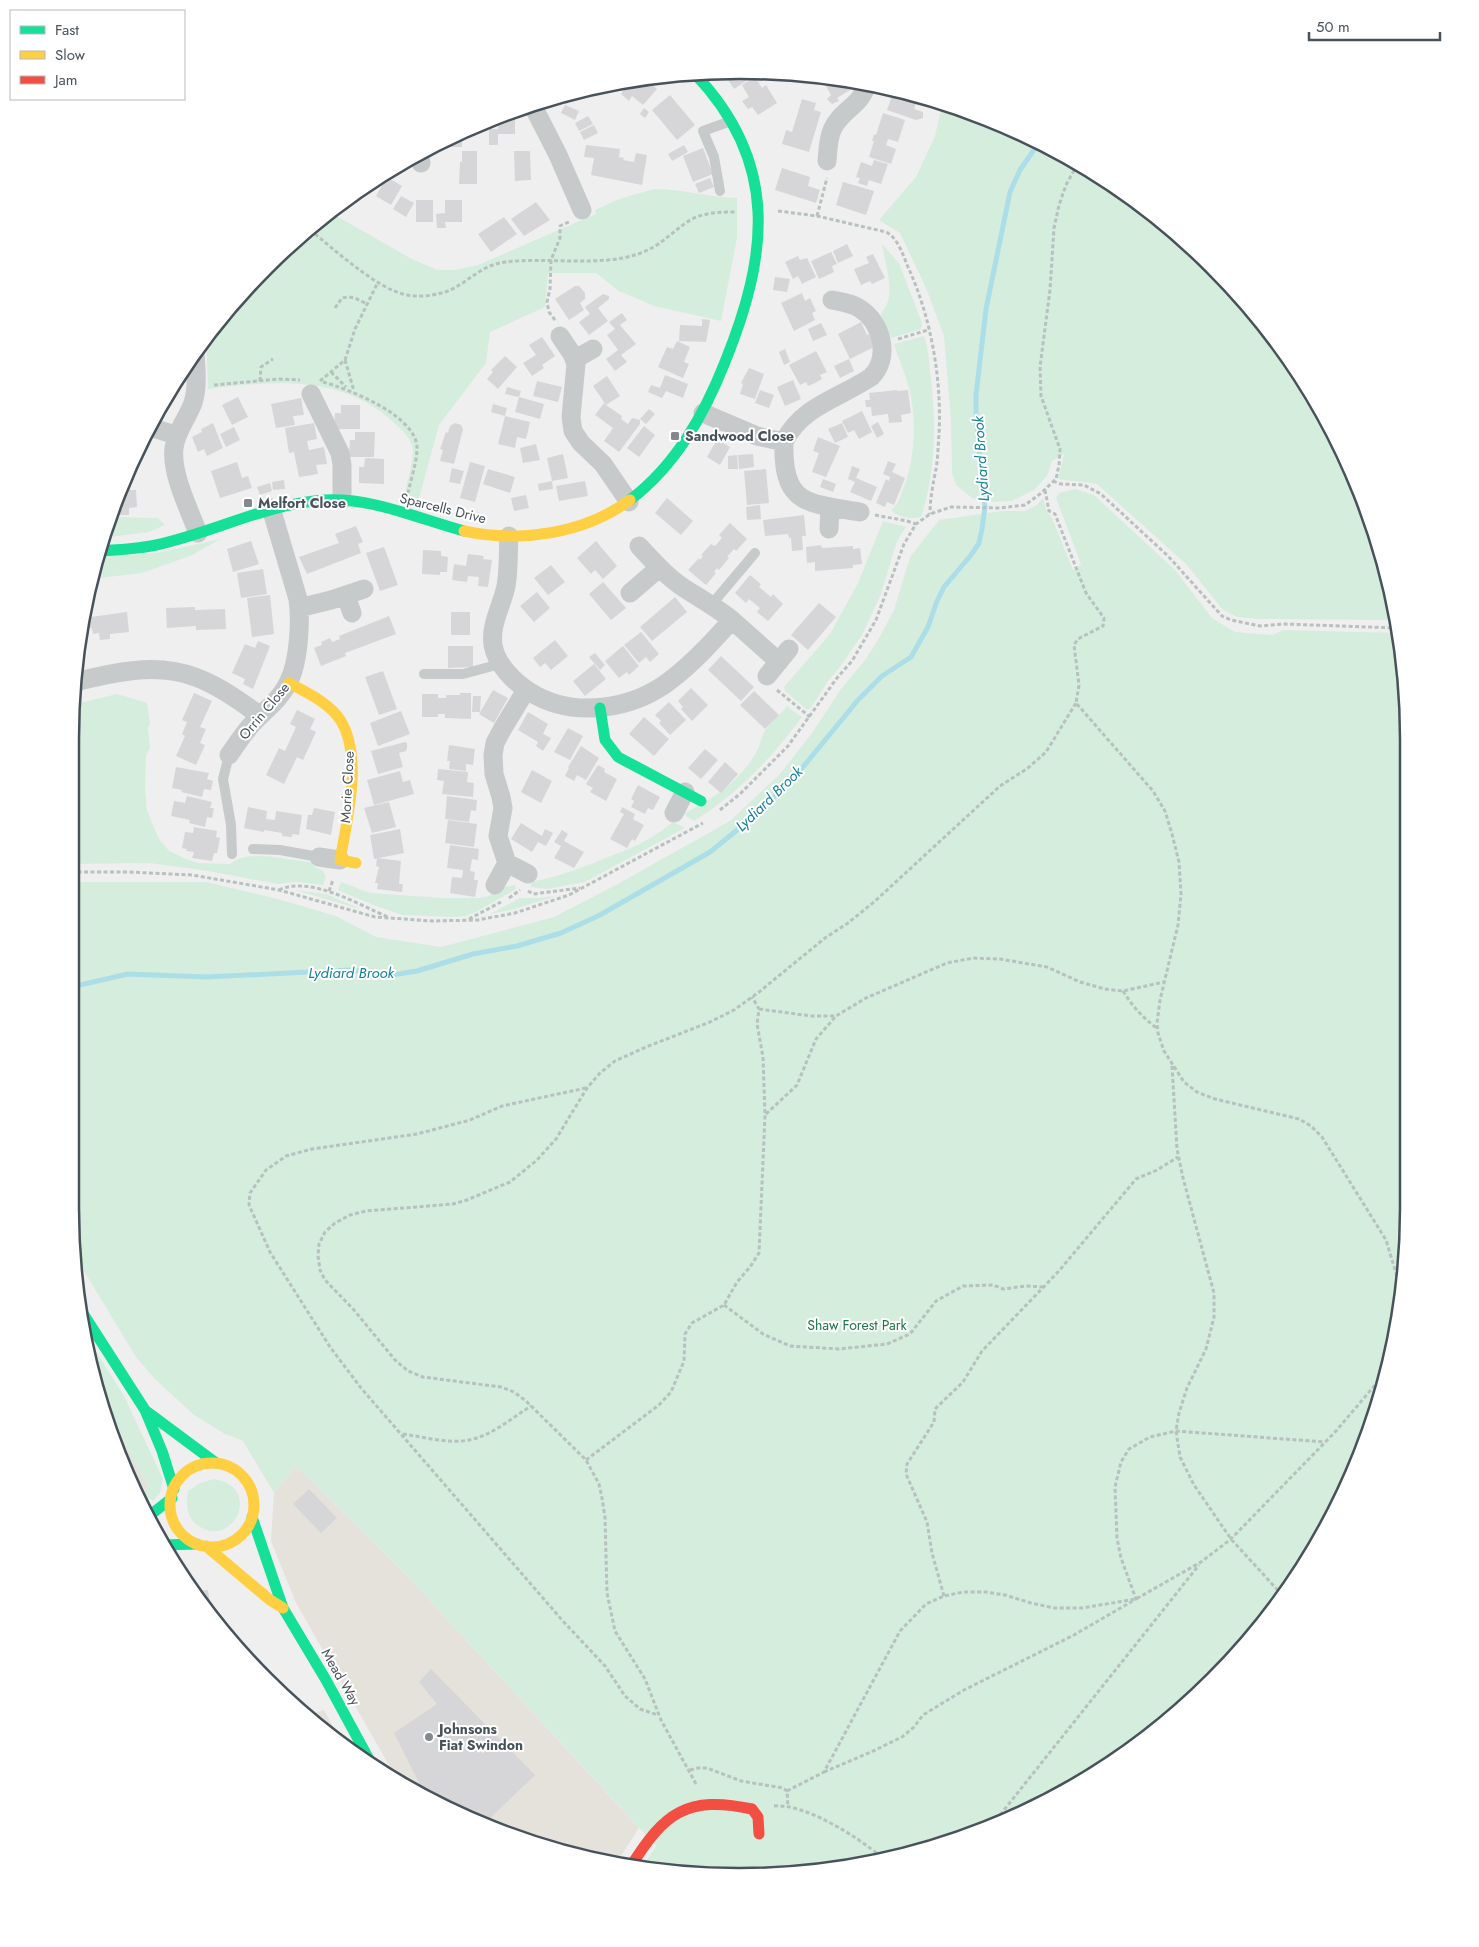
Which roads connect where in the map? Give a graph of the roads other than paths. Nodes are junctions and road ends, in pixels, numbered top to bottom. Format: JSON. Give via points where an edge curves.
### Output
{"nodes":[{"id":1,"x":701,"y":80,"type":"edge"},
{"id":2,"x":865,"y":90,"type":"edge"},
{"id":3,"x":535,"y":111,"type":"edge"},
{"id":4,"x":732,"y":121,"type":"junction"},
{"id":5,"x":827,"y":161,"type":"road end"},
{"id":6,"x":720,"y":191,"type":"dead end"},
{"id":7,"x":582,"y":210,"type":"road end"},
{"id":8,"x":832,"y":300,"type":"dead end"},
{"id":9,"x":560,"y":336,"type":"road end"},
{"id":10,"x":594,"y":349,"type":"dead end"},
{"id":11,"x":575,"y":359,"type":"junction"},
{"id":12,"x":195,"y":365,"type":"edge"},
{"id":13,"x":315,"y":388,"type":"road end"},
{"id":14,"x":703,"y":413,"type":"junction"},
{"id":15,"x":156,"y":429,"type":"edge"},
{"id":16,"x":176,"y":435,"type":"junction"},
{"id":17,"x":784,"y":442,"type":"junction"},
{"id":18,"x":342,"y":500,"type":"junction"},
{"id":19,"x":629,"y":502,"type":"junction"},
{"id":20,"x":830,"y":507,"type":"junction"},
{"id":21,"x":271,"y":508,"type":"junction"},
{"id":22,"x":860,"y":512,"type":"road end"},
{"id":23,"x":829,"y":529,"type":"dead end"},
{"id":24,"x":198,"y":533,"type":"junction"},
{"id":25,"x":509,"y":536,"type":"junction"},
{"id":26,"x":639,"y":546,"type":"dead end"},
{"id":27,"x":106,"y":551,"type":"edge"},
{"id":28,"x":755,"y":553,"type":"dead end"},
{"id":29,"x":659,"y":568,"type":"junction"},
{"id":30,"x":364,"y":588,"type":"dead end"},
{"id":31,"x":630,"y":593,"type":"dead end"},
{"id":32,"x":712,"y":604,"type":"junction"},
{"id":33,"x":299,"y":608,"type":"junction"},
{"id":34,"x":732,"y":620,"type":"junction"},
{"id":35,"x":778,"y":662,"type":"road end"},
{"id":36,"x":500,"y":664,"type":"junction"},
{"id":37,"x":424,"y":674,"type":"dead end"},
{"id":38,"x":81,"y":680,"type":"edge"},
{"id":39,"x":289,"y":683,"type":"junction"},
{"id":40,"x":526,"y":690,"type":"junction"},
{"id":41,"x":600,"y":708,"type":"junction"},
{"id":42,"x":260,"y":716,"type":"junction"},
{"id":43,"x":228,"y":755,"type":"joint"},
{"id":44,"x":693,"y":796,"type":"joint"},
{"id":45,"x":674,"y":812,"type":"dead end"},
{"id":46,"x":253,"y":849,"type":"dead end"},
{"id":47,"x":232,"y":854,"type":"dead end"},
{"id":48,"x":319,"y":857,"type":"joint"},
{"id":49,"x":348,"y":862,"type":"joint"},
{"id":50,"x":507,"y":863,"type":"junction"},
{"id":51,"x":525,"y":881,"type":"road end"},
{"id":52,"x":495,"y":885,"type":"dead end"},
{"id":53,"x":89,"y":1322,"type":"edge"},
{"id":54,"x":145,"y":1410,"type":"junction"},
{"id":55,"x":216,"y":1463,"type":"junction"},
{"id":56,"x":173,"y":1493,"type":"junction"},
{"id":57,"x":153,"y":1512,"type":"edge"},
{"id":58,"x":252,"y":1517,"type":"junction"},
{"id":59,"x":171,"y":1545,"type":"edge"},
{"id":60,"x":202,"y":1545,"type":"junction"},
{"id":61,"x":283,"y":1608,"type":"junction"},
{"id":62,"x":365,"y":1752,"type":"edge"},
{"id":63,"x":758,"y":1834,"type":"dead end"},
{"id":64,"x":635,"y":1860,"type":"edge"}],
"edges":[{"from":1,"to":4,"type":"street","name":"Sparcells Drive"},
{"from":2,"to":5,"type":"street","via":[[832,130]]},
{"from":3,"to":7,"type":"street","via":[[564,188]]},
{"from":4,"to":6,"type":"lane","via":[[703,131],[714,157]]},
{"from":4,"to":14,"type":"street","name":"Sparcells Drive","via":[[749,159],[758,212],[758,244],[752,287]]},
{"from":8,"to":17,"type":"street","via":[[864,312],[878,332],[882,358],[876,372],[864,382],[806,413]]},
{"from":9,"to":11,"type":"street"},
{"from":10,"to":11,"type":"street"},
{"from":11,"to":19,"type":"street","via":[[573,431],[603,464]]},
{"from":12,"to":16,"type":"street","via":[[195,394]]},
{"from":13,"to":18,"type":"street","via":[[340,453]]},
{"from":14,"to":17,"type":"street","via":[[757,436]]},
{"from":14,"to":19,"type":"street","name":"Sparcells Drive","via":[[663,472]]},
{"from":15,"to":16,"type":"street"},
{"from":16,"to":24,"type":"street","via":[[176,472]]},
{"from":17,"to":20,"type":"street","via":[[785,470],[795,493],[805,500]]},
{"from":18,"to":21,"type":"street","name":"Sparcells Drive","via":[[300,502]]},
{"from":18,"to":25,"type":"street","name":"Sparcells Drive","via":[[381,507],[462,530]]},
{"from":19,"to":25,"type":"street","name":"Sparcells Drive","via":[[574,528]]},
{"from":20,"to":22,"type":"street"},
{"from":20,"to":23,"type":"street"},
{"from":21,"to":24,"type":"street","name":"Sparcells Drive"},
{"from":21,"to":33,"type":"street","name":"Orrin Close"},
{"from":24,"to":27,"type":"street","name":"Sparcells Drive","via":[[154,546]]},
{"from":25,"to":36,"type":"street","via":[[506,584],[493,635]]},
{"from":26,"to":29,"type":"street"},
{"from":28,"to":32,"type":"lane"},
{"from":29,"to":31,"type":"street"},
{"from":29,"to":32,"type":"street"},
{"from":30,"to":33,"type":"street","via":[[349,604]]},
{"from":32,"to":34,"type":"street"},
{"from":33,"to":39,"type":"street","name":"Orrin Close","via":[[295,658]]},
{"from":34,"to":35,"type":"street"},
{"from":34,"to":41,"type":"street","via":[[671,680],[649,694]]},
{"from":36,"to":37,"type":"lane","via":[[463,674]]},
{"from":36,"to":40,"type":"street"},
{"from":38,"to":42,"type":"street","via":[[128,670],[179,672],[209,682]]},
{"from":39,"to":42,"type":"street","name":"Orrin Close"},
{"from":39,"to":49,"type":"street","name":"Morie Close","via":[[332,710],[346,732],[350,749]]},
{"from":40,"to":41,"type":"street","via":[[560,705]]},
{"from":40,"to":50,"type":"street","via":[[502,728],[492,756],[502,797],[498,836]]},
{"from":41,"to":44,"type":"street","via":[[606,740],[618,757]]},
{"from":42,"to":43,"type":"street","name":"Orrin Close"},
{"from":43,"to":47,"type":"lane","name":"Orrin Close","via":[[223,779]]},
{"from":44,"to":45,"type":"street"},
{"from":46,"to":48,"type":"lane","name":"Morie Close"},
{"from":48,"to":49,"type":"street","name":"Morie Close"},
{"from":50,"to":51,"type":"street"},
{"from":50,"to":52,"type":"street"},
{"from":53,"to":54,"type":"street"},
{"from":54,"to":55,"type":"street"},
{"from":54,"to":56,"type":"street"},
{"from":55,"to":56,"type":"street","via":[[191,1469],[181,1477]]},
{"from":55,"to":58,"type":"street","via":[[229,1466],[248,1483],[254,1500]]},
{"from":56,"to":57,"type":"street"},
{"from":56,"to":60,"type":"street","via":[[172,1517],[179,1530],[189,1540]]},
{"from":58,"to":60,"type":"street","via":[[247,1529],[228,1544]]},
{"from":58,"to":61,"type":"street","name":"Mead Way"},
{"from":59,"to":60,"type":"street"},
{"from":60,"to":61,"type":"street","name":"Mead Way"},
{"from":61,"to":62,"type":"street","name":"Mead Way"},
{"from":63,"to":64,"type":"street","via":[[756,1813],[752,1809],[701,1804],[665,1819],[648,1837]]}]}
